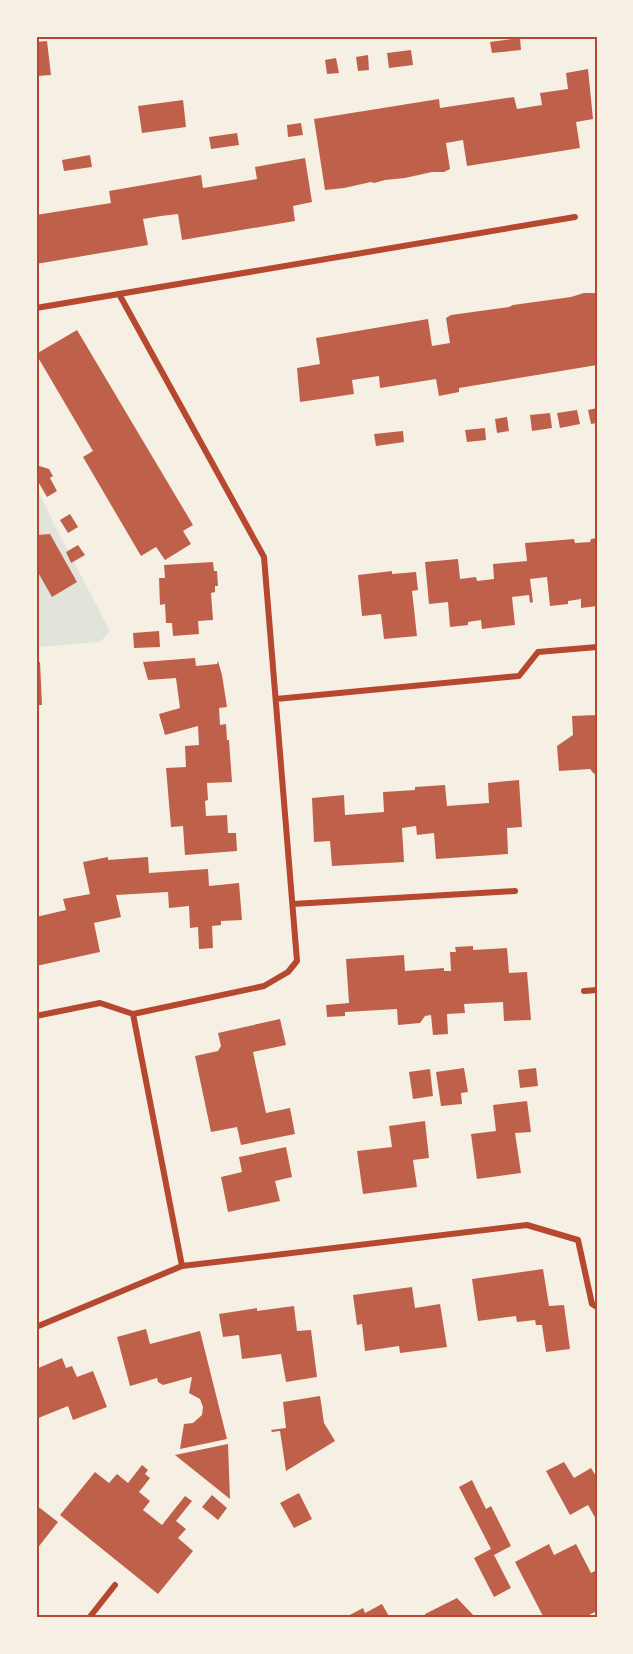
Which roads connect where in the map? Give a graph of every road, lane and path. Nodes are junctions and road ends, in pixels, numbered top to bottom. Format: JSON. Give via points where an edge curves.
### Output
{"nodes":[{"id":1,"x":575,"y":218,"type":"dead end"},
{"id":2,"x":119,"y":294,"type":"junction"},
{"id":3,"x":36,"y":308,"type":"edge"},
{"id":4,"x":597,"y":647,"type":"edge"},
{"id":5,"x":276,"y":699,"type":"junction"},
{"id":6,"x":515,"y":891,"type":"dead end"},
{"id":7,"x":293,"y":904,"type":"junction"},
{"id":8,"x":597,"y":990,"type":"edge"},
{"id":9,"x":584,"y":992,"type":"dead end"},
{"id":10,"x":133,"y":1014,"type":"junction"},
{"id":11,"x":36,"y":1016,"type":"edge"},
{"id":12,"x":182,"y":1266,"type":"junction"},
{"id":13,"x":597,"y":1307,"type":"edge"},
{"id":14,"x":36,"y":1326,"type":"edge"},
{"id":15,"x":115,"y":1585,"type":"dead end"},
{"id":16,"x":89,"y":1618,"type":"edge"}],
"edges":[{"from":1,"to":2,"type":"street"},
{"from":2,"to":3,"type":"street"},
{"from":2,"to":5,"type":"street","via":[[264,557]]},
{"from":4,"to":5,"type":"street","via":[[538,652],[519,676]]},
{"from":5,"to":7,"type":"street"},
{"from":6,"to":7,"type":"street"},
{"from":7,"to":10,"type":"street","via":[[297,961],[288,972],[264,986]]},
{"from":8,"to":9,"type":"street"},
{"from":10,"to":11,"type":"street","via":[[100,1003]]},
{"from":10,"to":12,"type":"street"},
{"from":12,"to":13,"type":"street","via":[[527,1225],[578,1240],[592,1304]]},
{"from":12,"to":14,"type":"street"},
{"from":15,"to":16,"type":"street"}]}
